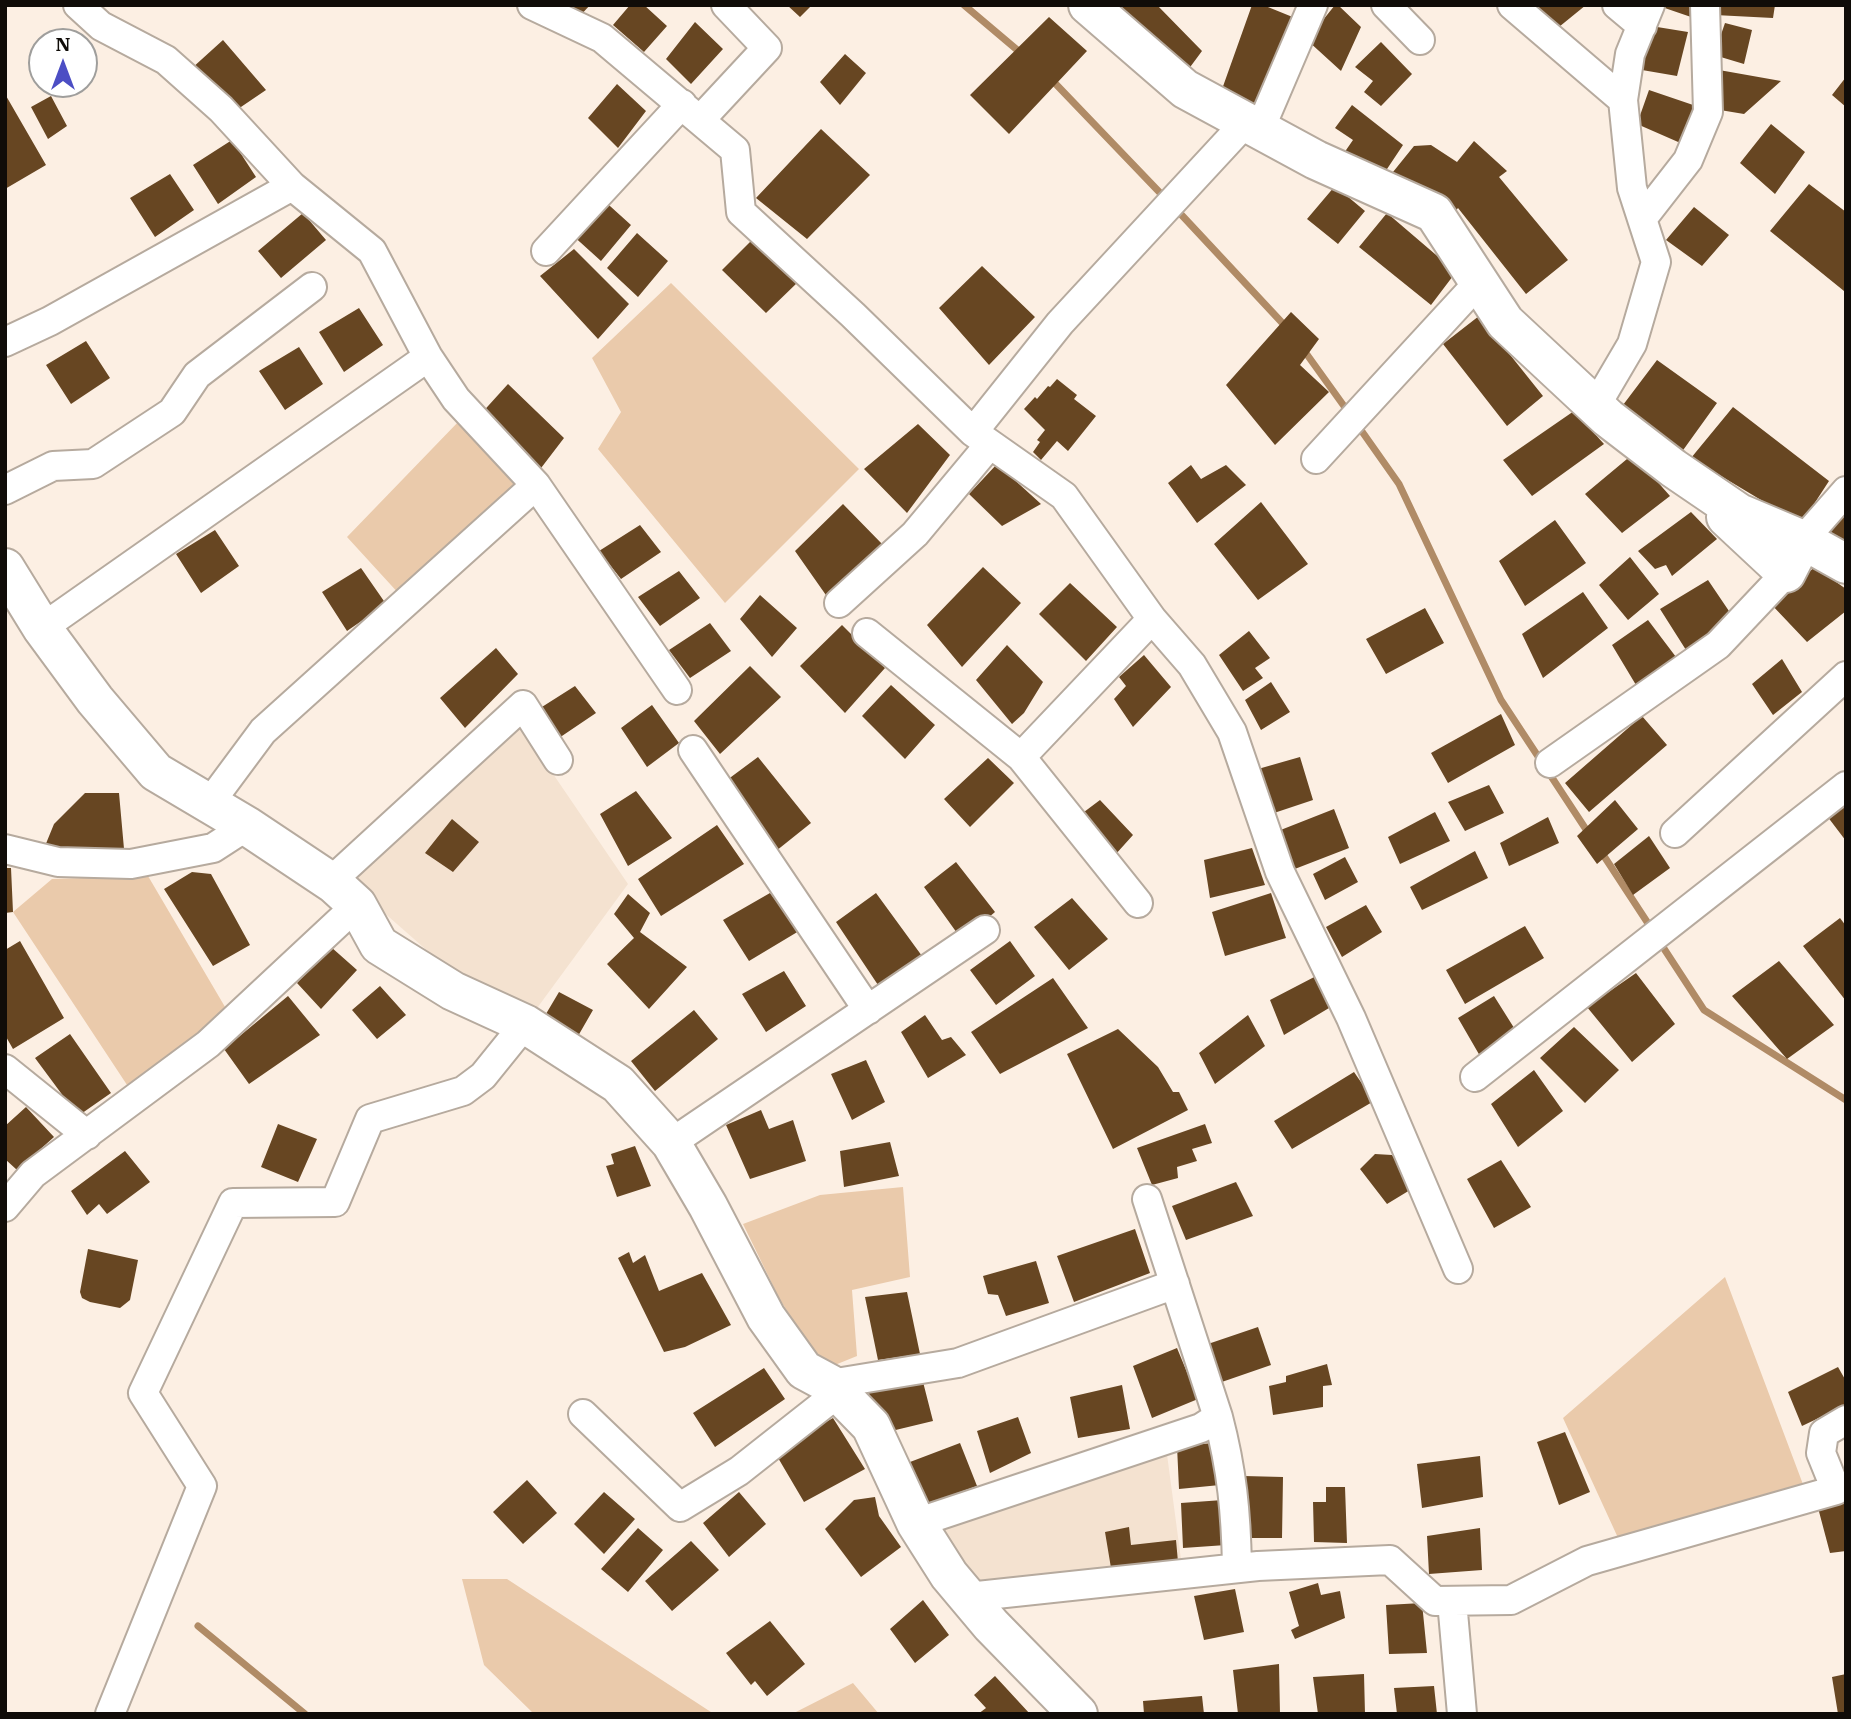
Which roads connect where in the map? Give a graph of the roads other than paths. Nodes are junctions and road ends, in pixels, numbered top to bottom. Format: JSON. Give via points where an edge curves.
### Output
{"nodes":[{"id":1,"x":78,"y":5,"type":"edge"},
{"id":2,"x":532,"y":5,"type":"edge"},
{"id":3,"x":726,"y":5,"type":"edge"},
{"id":4,"x":1088,"y":5,"type":"edge"},
{"id":5,"x":1313,"y":5,"type":"edge"},
{"id":6,"x":1386,"y":5,"type":"edge"},
{"id":7,"x":1512,"y":5,"type":"edge"},
{"id":8,"x":1617,"y":5,"type":"edge"},
{"id":9,"x":1705,"y":5,"type":"edge"},
{"id":10,"x":1646,"y":15,"type":"edge"},
{"id":11,"x":1420,"y":40,"type":"dead end"},
{"id":12,"x":1623,"y":100,"type":"junction"},
{"id":13,"x":691,"y":112,"type":"junction"},
{"id":14,"x":1253,"y":126,"type":"junction"},
{"id":15,"x":292,"y":186,"type":"junction"},
{"id":16,"x":1642,"y":219,"type":"junction"},
{"id":17,"x":546,"y":251,"type":"dead end"},
{"id":18,"x":1479,"y":282,"type":"junction"},
{"id":19,"x":312,"y":287,"type":"dead end"},
{"id":20,"x":5,"y":342,"type":"edge"},
{"id":21,"x":428,"y":357,"type":"junction"},
{"id":22,"x":1595,"y":407,"type":"junction"},
{"id":23,"x":981,"y":438,"type":"junction"},
{"id":24,"x":1316,"y":459,"type":"dead end"},
{"id":25,"x":1673,"y":468,"type":"junction"},
{"id":26,"x":536,"y":485,"type":"junction"},
{"id":27,"x":5,"y":489,"type":"edge"},
{"id":28,"x":1846,"y":491,"type":"edge"},
{"id":29,"x":1803,"y":540,"type":"junction"},
{"id":30,"x":1846,"y":564,"type":"edge"},
{"id":31,"x":5,"y":568,"type":"edge"},
{"id":32,"x":1786,"y":573,"type":"junction"},
{"id":33,"x":839,"y":603,"type":"dead end"},
{"id":34,"x":1152,"y":620,"type":"junction"},
{"id":35,"x":42,"y":628,"type":"junction"},
{"id":36,"x":867,"y":633,"type":"dead end"},
{"id":37,"x":1846,"y":676,"type":"edge"},
{"id":38,"x":677,"y":690,"type":"dead end"},
{"id":39,"x":694,"y":750,"type":"dead end"},
{"id":40,"x":1021,"y":757,"type":"junction"},
{"id":41,"x":558,"y":760,"type":"dead end"},
{"id":42,"x":1550,"y":763,"type":"dead end"},
{"id":43,"x":1846,"y":786,"type":"edge"},
{"id":44,"x":214,"y":808,"type":"junction"},
{"id":45,"x":247,"y":826,"type":"junction"},
{"id":46,"x":1675,"y":833,"type":"dead end"},
{"id":47,"x":5,"y":849,"type":"edge"},
{"id":48,"x":344,"y":894,"type":"junction"},
{"id":49,"x":1138,"y":903,"type":"dead end"},
{"id":50,"x":985,"y":930,"type":"dead end"},
{"id":51,"x":868,"y":1010,"type":"junction"},
{"id":52,"x":525,"y":1024,"type":"junction"},
{"id":53,"x":5,"y":1069,"type":"edge"},
{"id":54,"x":1475,"y":1077,"type":"dead end"},
{"id":55,"x":87,"y":1135,"type":"junction"},
{"id":56,"x":671,"y":1143,"type":"junction"},
{"id":57,"x":1147,"y":1199,"type":"dead end"},
{"id":58,"x":5,"y":1208,"type":"edge"},
{"id":59,"x":1458,"y":1269,"type":"dead end"},
{"id":60,"x":1175,"y":1284,"type":"junction"},
{"id":61,"x":834,"y":1389,"type":"junction"},
{"id":62,"x":583,"y":1414,"type":"dead end"},
{"id":63,"x":1218,"y":1417,"type":"junction"},
{"id":64,"x":1846,"y":1420,"type":"edge"},
{"id":65,"x":916,"y":1523,"type":"junction"},
{"id":66,"x":1237,"y":1567,"type":"junction"},
{"id":67,"x":968,"y":1597,"type":"junction"},
{"id":68,"x":1452,"y":1601,"type":"junction"},
{"id":69,"x":110,"y":1714,"type":"edge"},
{"id":70,"x":1078,"y":1714,"type":"edge"},
{"id":71,"x":1462,"y":1714,"type":"edge"}],
"edges":[{"from":1,"to":15,"type":"street","via":[[101,26],[166,60],[221,109]]},
{"from":2,"to":13,"type":"street","via":[[602,38]]},
{"from":3,"to":13,"type":"street","via":[[767,48]]},
{"from":4,"to":14,"type":"street","via":[[1185,89]]},
{"from":5,"to":14,"type":"street"},
{"from":6,"to":11,"type":"street"},
{"from":7,"to":12,"type":"street"},
{"from":8,"to":10,"type":"street"},
{"from":9,"to":16,"type":"street","via":[[1708,112],[1688,160]]},
{"from":10,"to":12,"type":"street","via":[[1630,54]]},
{"from":12,"to":16,"type":"street","via":[[1632,188]]},
{"from":13,"to":17,"type":"street"},
{"from":13,"to":23,"type":"street","via":[[735,149],[741,212]]},
{"from":14,"to":18,"type":"street","via":[[1434,213]]},
{"from":14,"to":23,"type":"street","via":[[1060,323]]},
{"from":15,"to":20,"type":"street"},
{"from":15,"to":21,"type":"street","via":[[372,251]]},
{"from":16,"to":22,"type":"street","via":[[1656,262],[1632,344]]},
{"from":18,"to":22,"type":"street","via":[[1505,322]]},
{"from":18,"to":24,"type":"street"},
{"from":19,"to":27,"type":"street","via":[[197,375],[172,412],[150,427],[93,464],[53,466]]},
{"from":21,"to":26,"type":"street","via":[[456,399]]},
{"from":21,"to":35,"type":"street"},
{"from":22,"to":25,"type":"street"},
{"from":23,"to":33,"type":"street","via":[[915,534]]},
{"from":23,"to":34,"type":"street","via":[[1064,496]]},
{"from":25,"to":29,"type":"street","via":[[1739,513]]},
{"from":25,"to":32,"type":"street"},
{"from":26,"to":38,"type":"street"},
{"from":26,"to":44,"type":"street","via":[[263,731],[217,793]]},
{"from":28,"to":29,"type":"street"},
{"from":29,"to":30,"type":"street"},
{"from":29,"to":32,"type":"street"},
{"from":31,"to":35,"type":"street"},
{"from":32,"to":42,"type":"street","via":[[1718,645]]},
{"from":34,"to":40,"type":"street"},
{"from":34,"to":59,"type":"street","via":[[1192,665],[1232,732],[1280,872],[1351,1018]]},
{"from":35,"to":44,"type":"street","via":[[156,772]]},
{"from":36,"to":40,"type":"street"},
{"from":37,"to":46,"type":"street"},
{"from":39,"to":51,"type":"street"},
{"from":40,"to":49,"type":"street"},
{"from":41,"to":48,"type":"street","via":[[523,705]]},
{"from":43,"to":54,"type":"street"},
{"from":44,"to":45,"type":"street"},
{"from":45,"to":47,"type":"street","via":[[213,848],[131,864],[58,862]]},
{"from":45,"to":48,"type":"street"},
{"from":48,"to":52,"type":"street","via":[[379,945],[453,991]]},
{"from":48,"to":55,"type":"street","via":[[208,1044]]},
{"from":50,"to":51,"type":"street"},
{"from":51,"to":56,"type":"street"},
{"from":52,"to":56,"type":"street","via":[[618,1084]]},
{"from":52,"to":69,"type":"street","via":[[483,1076],[463,1091],[370,1119],[335,1202],[233,1203],[143,1394],[202,1486]]},
{"from":53,"to":55,"type":"street"},
{"from":55,"to":58,"type":"street","via":[[33,1174]]},
{"from":56,"to":61,"type":"street","via":[[766,1317],[804,1370]]},
{"from":57,"to":60,"type":"street"},
{"from":60,"to":61,"type":"street","via":[[958,1363]]},
{"from":60,"to":63,"type":"street"},
{"from":61,"to":62,"type":"street","via":[[739,1471],[680,1507]]},
{"from":61,"to":65,"type":"street","via":[[871,1426]]},
{"from":63,"to":65,"type":"street","via":[[1201,1428]]},
{"from":63,"to":66,"type":"street","via":[[1236,1506]]},
{"from":64,"to":68,"type":"street","via":[[1824,1433],[1821,1453],[1836,1490],[1587,1561],[1511,1600]]},
{"from":65,"to":67,"type":"street"},
{"from":66,"to":67,"type":"street"},
{"from":66,"to":68,"type":"street","via":[[1390,1560],[1434,1601]]},
{"from":67,"to":70,"type":"street"},
{"from":68,"to":71,"type":"street"}]}
